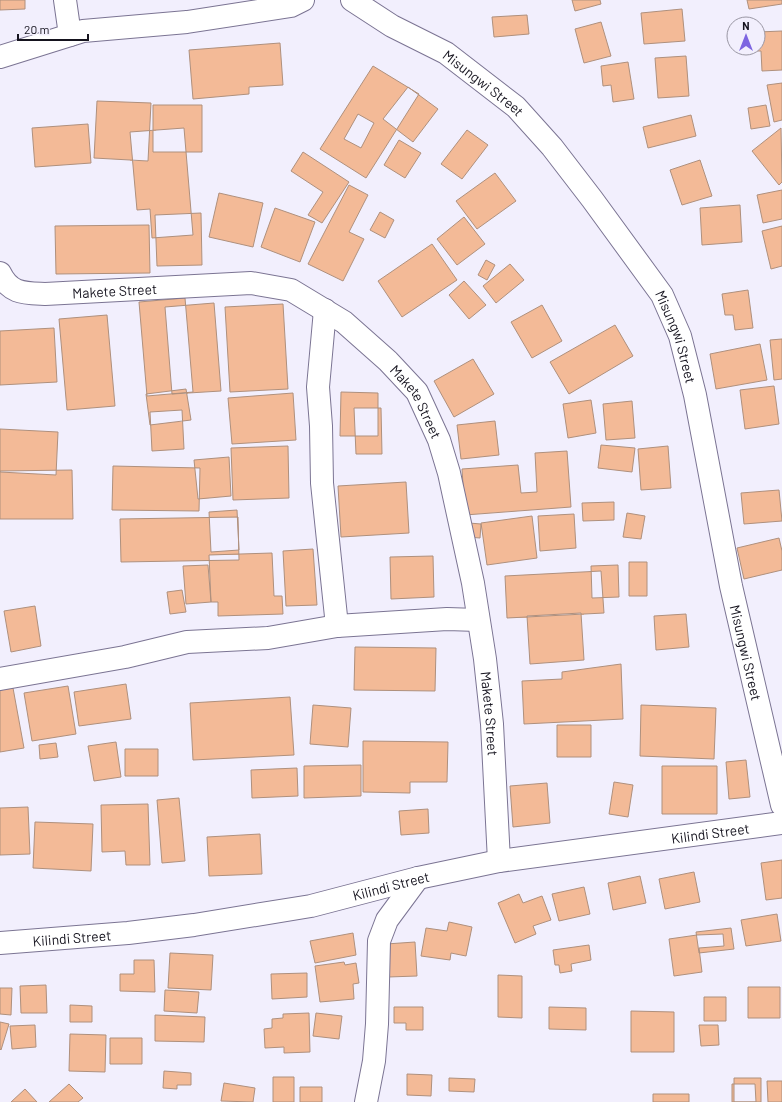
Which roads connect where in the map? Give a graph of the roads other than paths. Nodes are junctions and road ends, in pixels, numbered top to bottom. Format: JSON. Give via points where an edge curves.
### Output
{"nodes":[{"id":1,"x":65,"y":0,"type":"edge"},
{"id":2,"x":303,"y":0,"type":"edge"},
{"id":3,"x":352,"y":0,"type":"edge"},
{"id":4,"x":70,"y":35,"type":"junction"},
{"id":5,"x":0,"y":57,"type":"edge"},
{"id":6,"x":0,"y":275,"type":"edge"},
{"id":7,"x":325,"y":310,"type":"junction"},
{"id":8,"x":478,"y":620,"type":"junction"},
{"id":9,"x":338,"y":626,"type":"junction"},
{"id":10,"x":0,"y":679,"type":"edge"},
{"id":11,"x":782,"y":805,"type":"edge"},
{"id":12,"x":782,"y":823,"type":"edge"},
{"id":13,"x":499,"y":861,"type":"junction"},
{"id":14,"x":418,"y":878,"type":"junction"},
{"id":15,"x":0,"y":943,"type":"edge"},
{"id":16,"x":366,"y":1102,"type":"edge"}],
"edges":[{"from":1,"to":4,"type":"street"},
{"from":2,"to":4,"type":"street","via":[[291,6],[187,22],[83,31]]},
{"from":3,"to":11,"type":"street","name":"Misungwi Street","via":[[392,26],[446,53],[516,106],[552,147],[662,295],[680,336],[696,395],[731,586]]},
{"from":4,"to":5,"type":"street"},
{"from":6,"to":7,"type":"street","name":"Makete Street","via":[[17,292],[45,294],[252,283],[291,290]]},
{"from":7,"to":8,"type":"street","name":"Makete Street","via":[[344,322],[388,360],[417,392],[439,440],[449,473]]},
{"from":7,"to":9,"type":"street","via":[[318,387],[322,483]]},
{"from":8,"to":9,"type":"street"},
{"from":8,"to":13,"type":"street","name":"Makete Street","via":[[492,724]]},
{"from":9,"to":10,"type":"street","via":[[268,638],[187,642],[124,657]]},
{"from":12,"to":13,"type":"street","name":"Kilindi Street"},
{"from":13,"to":14,"type":"street","name":"Kilindi Street"},
{"from":14,"to":15,"type":"street","name":"Kilindi Street","via":[[311,906],[194,925]]},
{"from":14,"to":16,"type":"street","via":[[387,920],[379,941],[377,1024],[374,1061]]}]}
